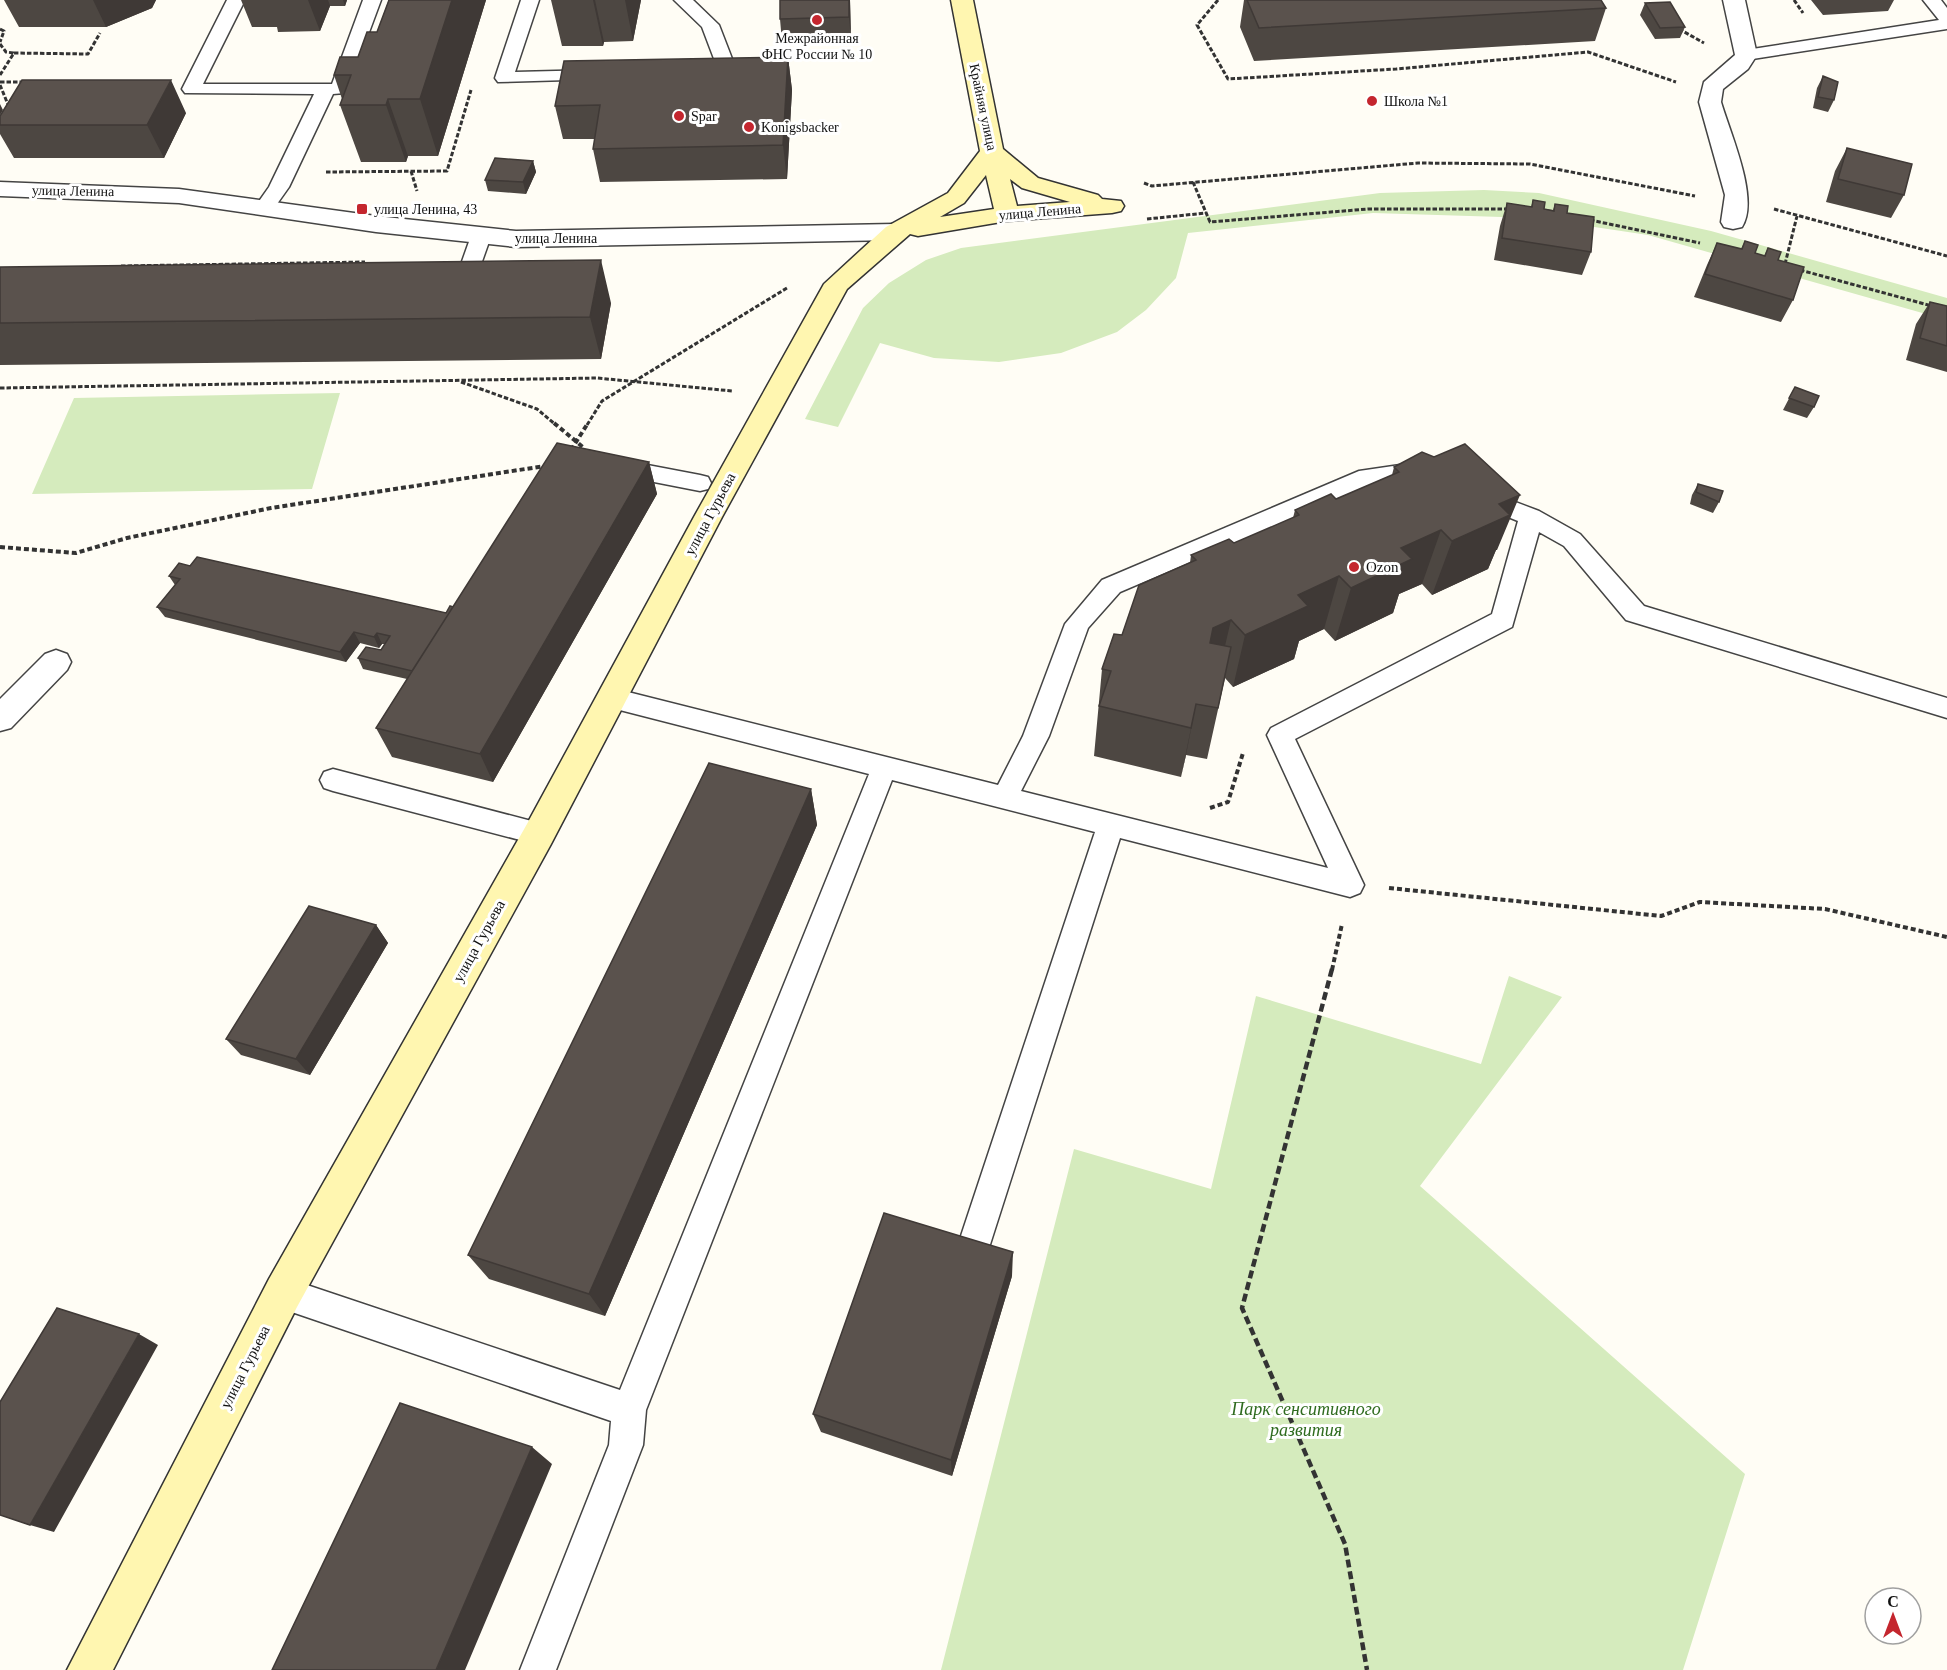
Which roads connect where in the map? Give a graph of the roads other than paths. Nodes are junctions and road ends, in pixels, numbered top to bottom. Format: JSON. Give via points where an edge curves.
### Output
{"nodes":[{"id":1,"x":236,"y":0,"type":"edge"},
{"id":2,"x":372,"y":0,"type":"edge"},
{"id":3,"x":530,"y":0,"type":"edge"},
{"id":4,"x":683,"y":0,"type":"edge"},
{"id":5,"x":962,"y":0,"type":"edge"},
{"id":6,"x":1734,"y":0,"type":"edge"},
{"id":7,"x":1932,"y":0,"type":"edge"},
{"id":8,"x":1947,"y":19,"type":"edge"},
{"id":9,"x":1947,"y":24,"type":"edge"},
{"id":10,"x":1743,"y":60,"type":"junction"},
{"id":11,"x":680,"y":71,"type":"edge"},
{"id":12,"x":610,"y":74,"type":"edge"},
{"id":13,"x":326,"y":89,"type":"junction"},
{"id":14,"x":992,"y":152,"type":"junction"},
{"id":15,"x":0,"y":189,"type":"edge"},
{"id":16,"x":26,"y":190,"type":"junction"},
{"id":17,"x":265,"y":207,"type":"junction"},
{"id":18,"x":0,"y":210,"type":"edge"},
{"id":19,"x":1007,"y":214,"type":"junction"},
{"id":20,"x":1733,"y":222,"type":"dead end"},
{"id":21,"x":896,"y":232,"type":"junction"},
{"id":22,"x":481,"y":236,"type":"junction"},
{"id":23,"x":469,"y":270,"type":"junction"},
{"id":24,"x":491,"y":270,"type":"edge"},
{"id":25,"x":445,"y":271,"type":"edge"},
{"id":26,"x":567,"y":454,"type":"edge"},
{"id":27,"x":700,"y":483,"type":"dead end"},
{"id":28,"x":1531,"y":517,"type":"junction"},
{"id":29,"x":56,"y":662,"type":"dead end"},
{"id":30,"x":612,"y":698,"type":"junction"},
{"id":31,"x":1947,"y":708,"type":"edge"},
{"id":32,"x":0,"y":719,"type":"edge"},
{"id":33,"x":884,"y":768,"type":"junction"},
{"id":34,"x":333,"y":780,"type":"dead end"},
{"id":35,"x":1004,"y":798,"type":"junction"},
{"id":36,"x":1111,"y":825,"type":"junction"},
{"id":37,"x":539,"y":834,"type":"junction"},
{"id":38,"x":970,"y":1257,"type":"edge"},
{"id":39,"x":283,"y":1293,"type":"junction"},
{"id":40,"x":629,"y":1410,"type":"junction"},
{"id":41,"x":88,"y":1670,"type":"edge"},
{"id":42,"x":538,"y":1670,"type":"edge"}],
"edges":[{"from":1,"to":13,"type":"lane","via":[[191,89]]},
{"from":2,"to":13,"type":"lane","via":[[339,89]]},
{"from":3,"to":12,"type":"lane","via":[[504,78]]},
{"from":4,"to":11,"type":"lane","via":[[710,25],[727,69]]},
{"from":5,"to":14,"type":"main road","name":"Крайняя улица"},
{"from":6,"to":10,"type":"street"},
{"from":7,"to":8,"type":"lane"},
{"from":9,"to":10,"type":"lane"},
{"from":10,"to":20,"type":"street","via":[[1712,87],[1710,102],[1737,195]]},
{"from":13,"to":17,"type":"lane"},
{"from":14,"to":19,"type":"main road","name":"Крайняя улица"},
{"from":14,"to":19,"type":"main road","name":"улица Ленина","via":[[1030,183],[1112,206]]},
{"from":14,"to":21,"type":"main road","name":"улица Гурьева","via":[[956,198]]},
{"from":15,"to":16,"type":"street","name":"улица Ленина"},
{"from":16,"to":17,"type":"street","name":"улица Ленина","via":[[179,196]]},
{"from":16,"to":18,"type":"street"},
{"from":17,"to":22,"type":"street","name":"улица Ленина"},
{"from":19,"to":21,"type":"main road","name":"улица Ленина"},
{"from":21,"to":22,"type":"street","name":"улица Ленина"},
{"from":21,"to":30,"type":"main road","name":"улица Гурьева","via":[[837,284]]},
{"from":22,"to":23,"type":"lane"},
{"from":23,"to":24,"type":"lane"},
{"from":23,"to":25,"type":"lane"},
{"from":26,"to":27,"type":"lane"},
{"from":28,"to":31,"type":"lane","via":[[1572,540],[1635,613]]},
{"from":28,"to":35,"type":"lane","via":[[1452,486],[1400,473],[1367,477],[1111,586],[1077,624],[1036,736]]},
{"from":28,"to":36,"type":"lane","via":[[1503,620],[1280,735],[1350,885]]},
{"from":29,"to":32,"type":"street"},
{"from":30,"to":33,"type":"lane"},
{"from":30,"to":37,"type":"main road","name":"улица Гурьева"},
{"from":33,"to":35,"type":"lane"},
{"from":33,"to":40,"type":"lane"},
{"from":34,"to":37,"type":"lane"},
{"from":35,"to":36,"type":"lane"},
{"from":36,"to":38,"type":"lane"},
{"from":37,"to":39,"type":"main road","name":"улица Гурьева"},
{"from":39,"to":40,"type":"lane"},
{"from":39,"to":41,"type":"main road","name":"улица Гурьева"},
{"from":40,"to":42,"type":"lane","via":[[626,1445]]}]}
